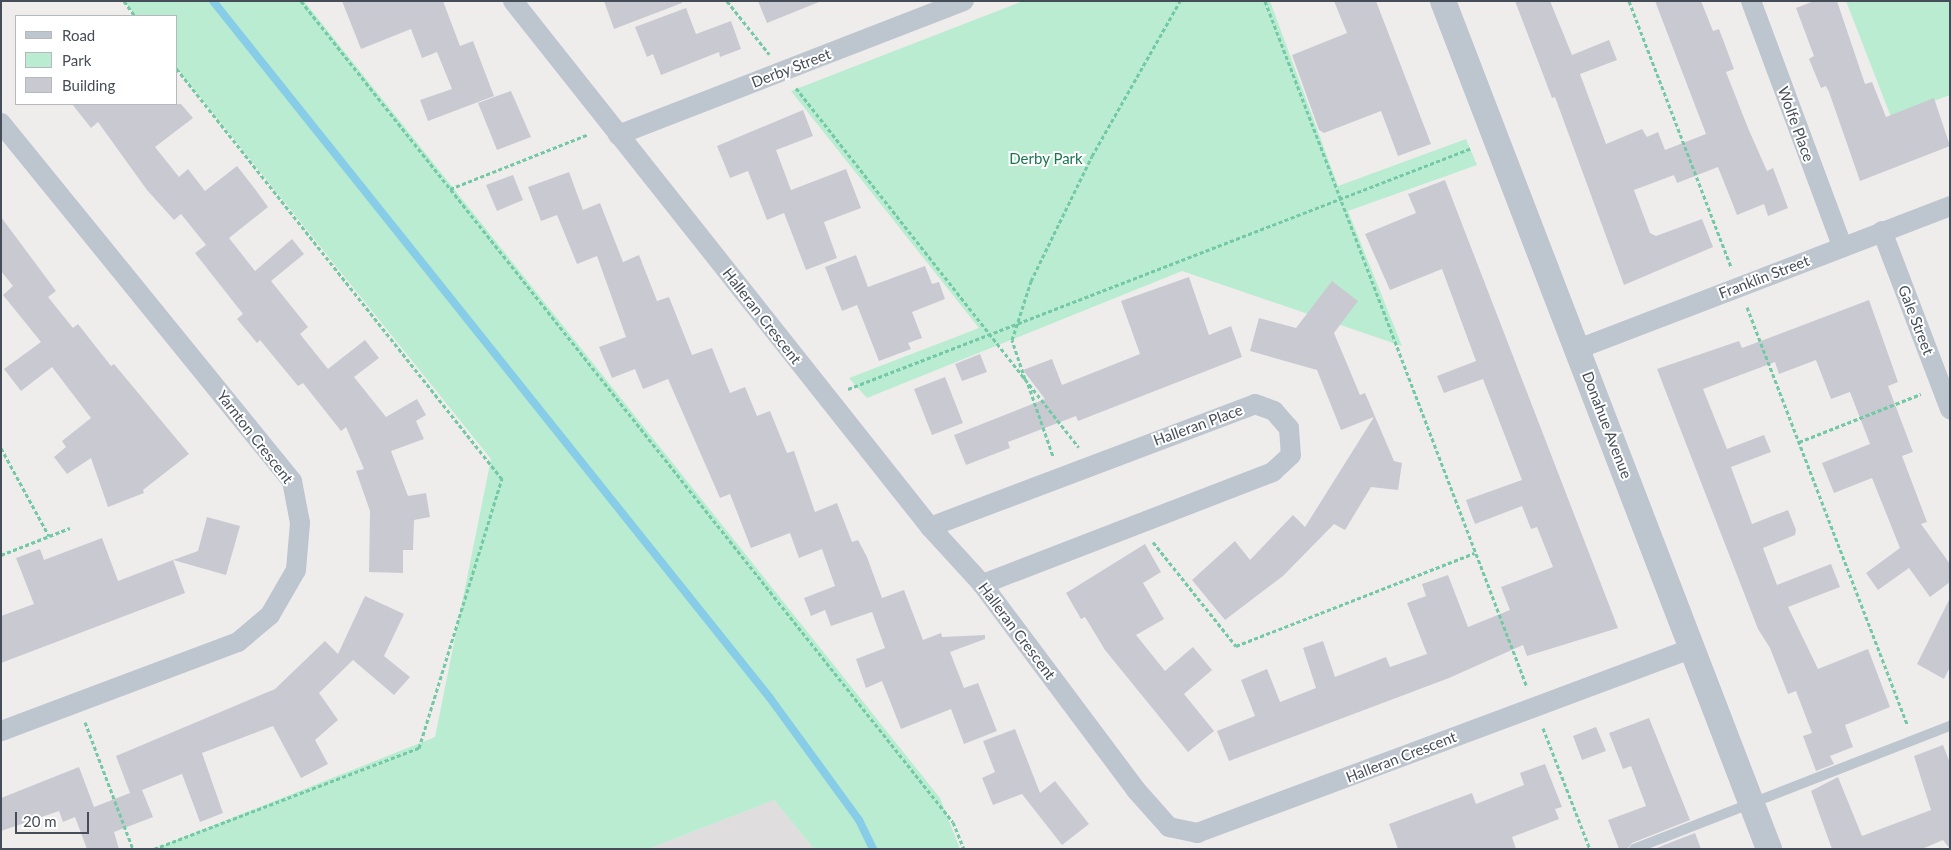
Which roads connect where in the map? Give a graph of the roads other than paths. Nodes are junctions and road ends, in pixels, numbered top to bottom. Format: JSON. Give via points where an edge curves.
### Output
{"nodes":[{"id":1,"x":512,"y":1,"type":"edge"},
{"id":2,"x":964,"y":1,"type":"edge"},
{"id":3,"x":1443,"y":1,"type":"edge"},
{"id":4,"x":1751,"y":1,"type":"edge"},
{"id":5,"x":1,"y":123,"type":"edge"},
{"id":6,"x":614,"y":130,"type":"junction"},
{"id":7,"x":1950,"y":206,"type":"edge"},
{"id":8,"x":1882,"y":232,"type":"junction"},
{"id":9,"x":1842,"y":246,"type":"junction"},
{"id":10,"x":1578,"y":349,"type":"junction"},
{"id":11,"x":1950,"y":409,"type":"edge"},
{"id":12,"x":930,"y":527,"type":"junction"},
{"id":13,"x":982,"y":584,"type":"junction"},
{"id":14,"x":1693,"y":648,"type":"junction"},
{"id":15,"x":1950,"y":726,"type":"edge"},
{"id":16,"x":1,"y":730,"type":"edge"},
{"id":17,"x":1752,"y":804,"type":"junction"},
{"id":18,"x":1634,"y":849,"type":"edge"},
{"id":19,"x":1769,"y":849,"type":"edge"}],
"edges":[{"from":1,"to":6,"type":"street","name":"Halleran Crescent"},
{"from":2,"to":6,"type":"street","name":"Derby Street","via":[[783,72]]},
{"from":3,"to":10,"type":"street","name":"Donahue Avenue"},
{"from":4,"to":9,"type":"street","name":"Wolfe Place"},
{"from":5,"to":16,"type":"street","name":"Yarnton Crescent","via":[[292,481],[300,522],[296,570],[270,616],[238,642]]},
{"from":6,"to":12,"type":"street","name":"Halleran Crescent"},
{"from":7,"to":8,"type":"street","name":"Franklin Street"},
{"from":8,"to":9,"type":"street","name":"Franklin Street"},
{"from":8,"to":11,"type":"street","name":"Gale Street"},
{"from":9,"to":10,"type":"street","name":"Franklin Street"},
{"from":10,"to":14,"type":"street","name":"Donahue Avenue"},
{"from":12,"to":13,"type":"street","name":"Halleran Crescent"},
{"from":12,"to":13,"type":"street","name":"Halleran Place","via":[[1255,404],[1274,411],[1289,428],[1291,454],[1273,472]]},
{"from":13,"to":14,"type":"street","name":"Halleran Crescent","via":[[1136,790],[1169,827],[1197,834]]},
{"from":14,"to":17,"type":"street","name":"Donahue Avenue"},
{"from":15,"to":17,"type":"lane"},
{"from":17,"to":18,"type":"lane"},
{"from":17,"to":19,"type":"street","name":"Donahue Avenue"}]}
